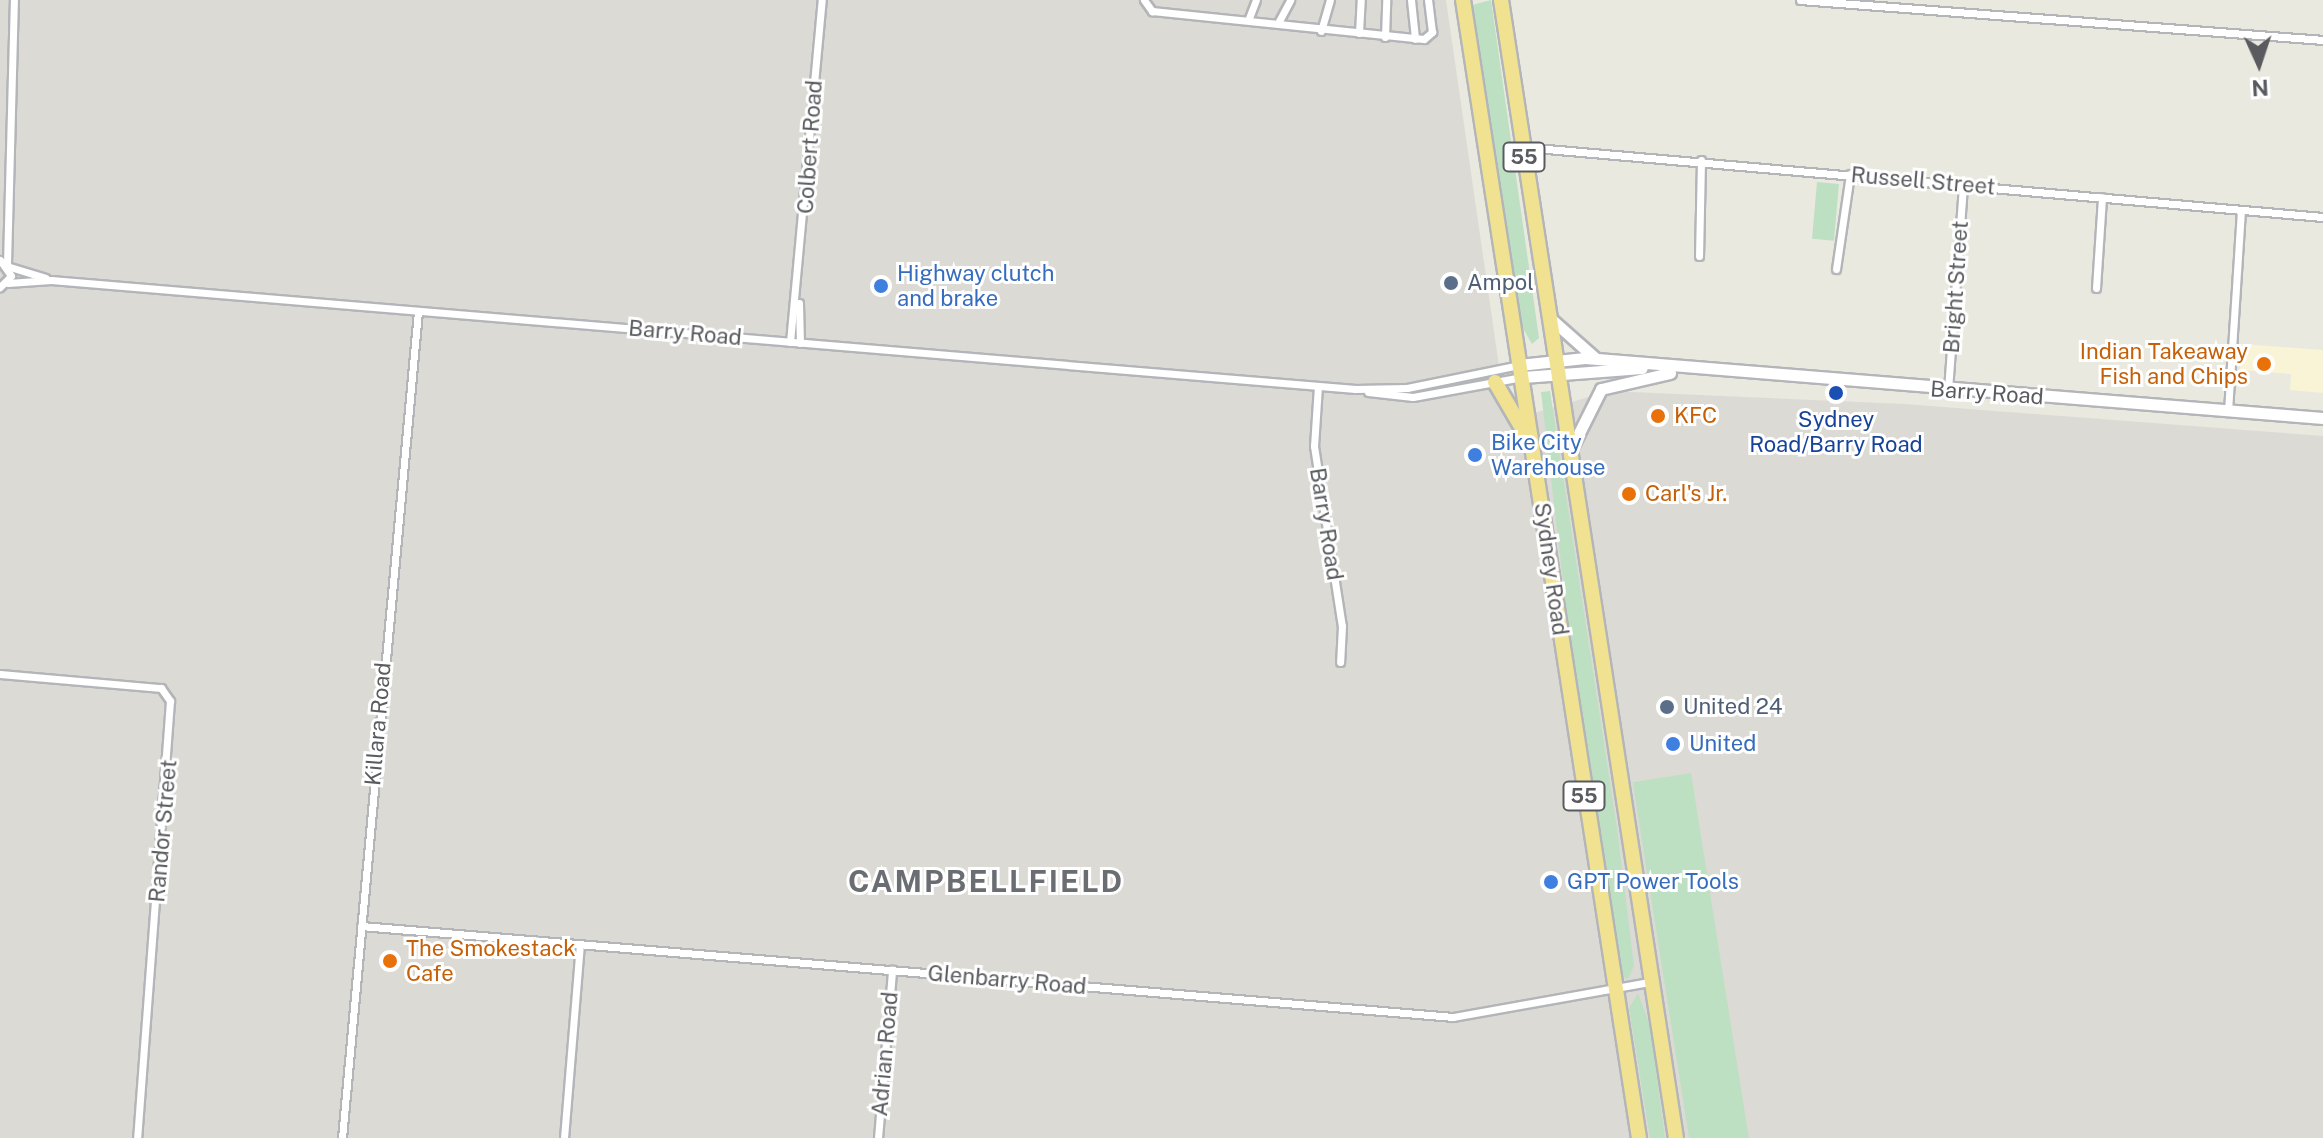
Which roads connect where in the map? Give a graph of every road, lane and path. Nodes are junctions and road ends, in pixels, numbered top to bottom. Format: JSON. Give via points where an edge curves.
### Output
{"nodes":[{"id":1,"x":14,"y":0,"type":"edge"},
{"id":2,"x":822,"y":0,"type":"edge"},
{"id":3,"x":1144,"y":0,"type":"edge"},
{"id":4,"x":1256,"y":0,"type":"edge"},
{"id":5,"x":1290,"y":0,"type":"edge"},
{"id":6,"x":1330,"y":0,"type":"edge"},
{"id":7,"x":1361,"y":0,"type":"edge"},
{"id":8,"x":1386,"y":0,"type":"edge"},
{"id":9,"x":1411,"y":0,"type":"edge"},
{"id":10,"x":1428,"y":0,"type":"edge"},
{"id":11,"x":1463,"y":0,"type":"edge"},
{"id":12,"x":1501,"y":0,"type":"edge"},
{"id":13,"x":1800,"y":0,"type":"edge"},
{"id":14,"x":1249,"y":18,"type":"junction"},
{"id":15,"x":1278,"y":23,"type":"junction"},
{"id":16,"x":1321,"y":31,"type":"junction"},
{"id":17,"x":1359,"y":33,"type":"junction"},
{"id":18,"x":1385,"y":37,"type":"junction"},
{"id":19,"x":1415,"y":39,"type":"junction"},
{"id":20,"x":2323,"y":40,"type":"edge"},
{"id":21,"x":1523,"y":148,"type":"junction"},
{"id":22,"x":1701,"y":160,"type":"junction"},
{"id":23,"x":1850,"y":174,"type":"junction"},
{"id":24,"x":1963,"y":185,"type":"junction"},
{"id":25,"x":2102,"y":197,"type":"junction"},
{"id":26,"x":2241,"y":210,"type":"junction"},
{"id":27,"x":2323,"y":217,"type":"edge"},
{"id":28,"x":3,"y":225,"type":"junction"},
{"id":29,"x":0,"y":237,"type":"edge"},
{"id":30,"x":1699,"y":256,"type":"dead end"},
{"id":31,"x":6,"y":264,"type":"edge"},
{"id":32,"x":1836,"y":269,"type":"dead end"},
{"id":33,"x":51,"y":280,"type":"junction"},
{"id":34,"x":3,"y":287,"type":"edge"},
{"id":35,"x":2096,"y":288,"type":"dead end"},
{"id":36,"x":799,"y":293,"type":"junction"},
{"id":37,"x":418,"y":311,"type":"junction"},
{"id":38,"x":1547,"y":315,"type":"junction"},
{"id":39,"x":790,"y":342,"type":"junction"},
{"id":40,"x":800,"y":343,"type":"junction"},
{"id":41,"x":1598,"y":359,"type":"junction"},
{"id":42,"x":1556,"y":367,"type":"junction"},
{"id":43,"x":1651,"y":367,"type":"junction"},
{"id":44,"x":1686,"y":370,"type":"junction"},
{"id":45,"x":1521,"y":371,"type":"junction"},
{"id":46,"x":1495,"y":382,"type":"junction"},
{"id":47,"x":1318,"y":386,"type":"junction"},
{"id":48,"x":1355,"y":389,"type":"junction"},
{"id":49,"x":1948,"y":390,"type":"junction"},
{"id":50,"x":2228,"y":411,"type":"junction"},
{"id":51,"x":2323,"y":418,"type":"edge"},
{"id":52,"x":1534,"y":454,"type":"junction"},
{"id":53,"x":1569,"y":455,"type":"junction"},
{"id":54,"x":1340,"y":662,"type":"dead end"},
{"id":55,"x":0,"y":674,"type":"edge"},
{"id":56,"x":361,"y":926,"type":"junction"},
{"id":57,"x":580,"y":945,"type":"junction"},
{"id":58,"x":892,"y":970,"type":"junction"},
{"id":59,"x":1650,"y":982,"type":"junction"},
{"id":60,"x":1613,"y":989,"type":"junction"},
{"id":61,"x":137,"y":1138,"type":"edge"},
{"id":62,"x":342,"y":1138,"type":"edge"},
{"id":63,"x":564,"y":1138,"type":"edge"},
{"id":64,"x":878,"y":1138,"type":"edge"},
{"id":65,"x":1639,"y":1138,"type":"edge"},
{"id":66,"x":1676,"y":1138,"type":"edge"}],
"edges":[{"from":1,"to":28,"type":"street"},
{"from":2,"to":36,"type":"street","name":"Colbert Road"},
{"from":3,"to":14,"type":"street","via":[[1152,11]]},
{"from":4,"to":14,"type":"street"},
{"from":5,"to":15,"type":"street"},
{"from":6,"to":16,"type":"street"},
{"from":7,"to":17,"type":"street"},
{"from":8,"to":18,"type":"street"},
{"from":9,"to":19,"type":"street"},
{"from":10,"to":19,"type":"street","via":[[1432,35]]},
{"from":11,"to":45,"type":"highway","name":"Sydney Road","number":"55"},
{"from":12,"to":21,"type":"highway","name":"Sydney Road","number":"55"},
{"from":13,"to":20,"type":"street"},
{"from":14,"to":15,"type":"street"},
{"from":15,"to":16,"type":"street"},
{"from":16,"to":17,"type":"street"},
{"from":17,"to":18,"type":"street"},
{"from":18,"to":19,"type":"street"},
{"from":21,"to":22,"type":"street","name":"Russell Street"},
{"from":21,"to":38,"type":"highway","name":"Sydney Road","number":"55"},
{"from":22,"to":23,"type":"street","name":"Russell Street"},
{"from":22,"to":30,"type":"street"},
{"from":23,"to":24,"type":"street","name":"Russell Street"},
{"from":23,"to":32,"type":"street"},
{"from":24,"to":25,"type":"street","name":"Russell Street"},
{"from":24,"to":49,"type":"street","name":"Bright Street"},
{"from":25,"to":26,"type":"street","name":"Russell Street"},
{"from":25,"to":35,"type":"street"},
{"from":26,"to":27,"type":"street","name":"Russell Street"},
{"from":26,"to":50,"type":"street"},
{"from":28,"to":29,"type":"street"},
{"from":28,"to":31,"type":"street"},
{"from":31,"to":33,"type":"street","name":"Barry Road"},
{"from":31,"to":34,"type":"street"},
{"from":33,"to":34,"type":"street","name":"Barry Road"},
{"from":33,"to":37,"type":"street","name":"Barry Road"},
{"from":36,"to":39,"type":"street","name":"Colbert Road"},
{"from":36,"to":40,"type":"street","name":"Colbert Road"},
{"from":37,"to":39,"type":"street","name":"Barry Road"},
{"from":37,"to":56,"type":"street","name":"Killara Road"},
{"from":38,"to":41,"type":"main road"},
{"from":38,"to":42,"type":"highway","name":"Sydney Road","number":"55"},
{"from":39,"to":40,"type":"street","name":"Barry Road"},
{"from":40,"to":47,"type":"street","name":"Barry Road"},
{"from":41,"to":42,"type":"main road","name":"Barry Road"},
{"from":41,"to":43,"type":"main road","name":"Barry Road"},
{"from":42,"to":43,"type":"main road","name":"Barry Road"},
{"from":42,"to":45,"type":"main road","name":"Barry Road"},
{"from":42,"to":53,"type":"highway","name":"Sydney Road","number":"55"},
{"from":43,"to":44,"type":"main road","name":"Barry Road"},
{"from":44,"to":49,"type":"main road","name":"Barry Road"},
{"from":44,"to":53,"type":"main road","via":[[1601,389]]},
{"from":45,"to":46,"type":"street","name":"Barry Road"},
{"from":45,"to":48,"type":"street","name":"Barry Road","via":[[1407,388]]},
{"from":45,"to":52,"type":"highway","name":"Sydney Road","number":"55"},
{"from":46,"to":48,"type":"street","name":"Barry Road","via":[[1413,397]]},
{"from":46,"to":52,"type":"highway"},
{"from":47,"to":48,"type":"street","name":"Barry Road"},
{"from":47,"to":54,"type":"street","name":"Barry Road","via":[[1314,446],[1342,626]]},
{"from":49,"to":50,"type":"main road","name":"Barry Road"},
{"from":50,"to":51,"type":"main road","name":"Barry Road"},
{"from":52,"to":60,"type":"highway","name":"Sydney Road","number":"55"},
{"from":53,"to":59,"type":"highway","name":"Sydney Road","number":"55"},
{"from":55,"to":61,"type":"street","name":"Randor Street","via":[[161,688],[170,701]]},
{"from":56,"to":57,"type":"street","name":"Glenbarry Road"},
{"from":56,"to":62,"type":"street","name":"Killara Road"},
{"from":57,"to":58,"type":"street","name":"Glenbarry Road"},
{"from":57,"to":63,"type":"street"},
{"from":58,"to":60,"type":"street","name":"Glenbarry Road","via":[[1460,1017]]},
{"from":58,"to":64,"type":"street","name":"Adrian Road"},
{"from":59,"to":60,"type":"street","name":"Glenbarry Road"},
{"from":59,"to":66,"type":"highway","name":"Sydney Road","number":"55"},
{"from":60,"to":65,"type":"highway","name":"Sydney Road","number":"55"}]}
